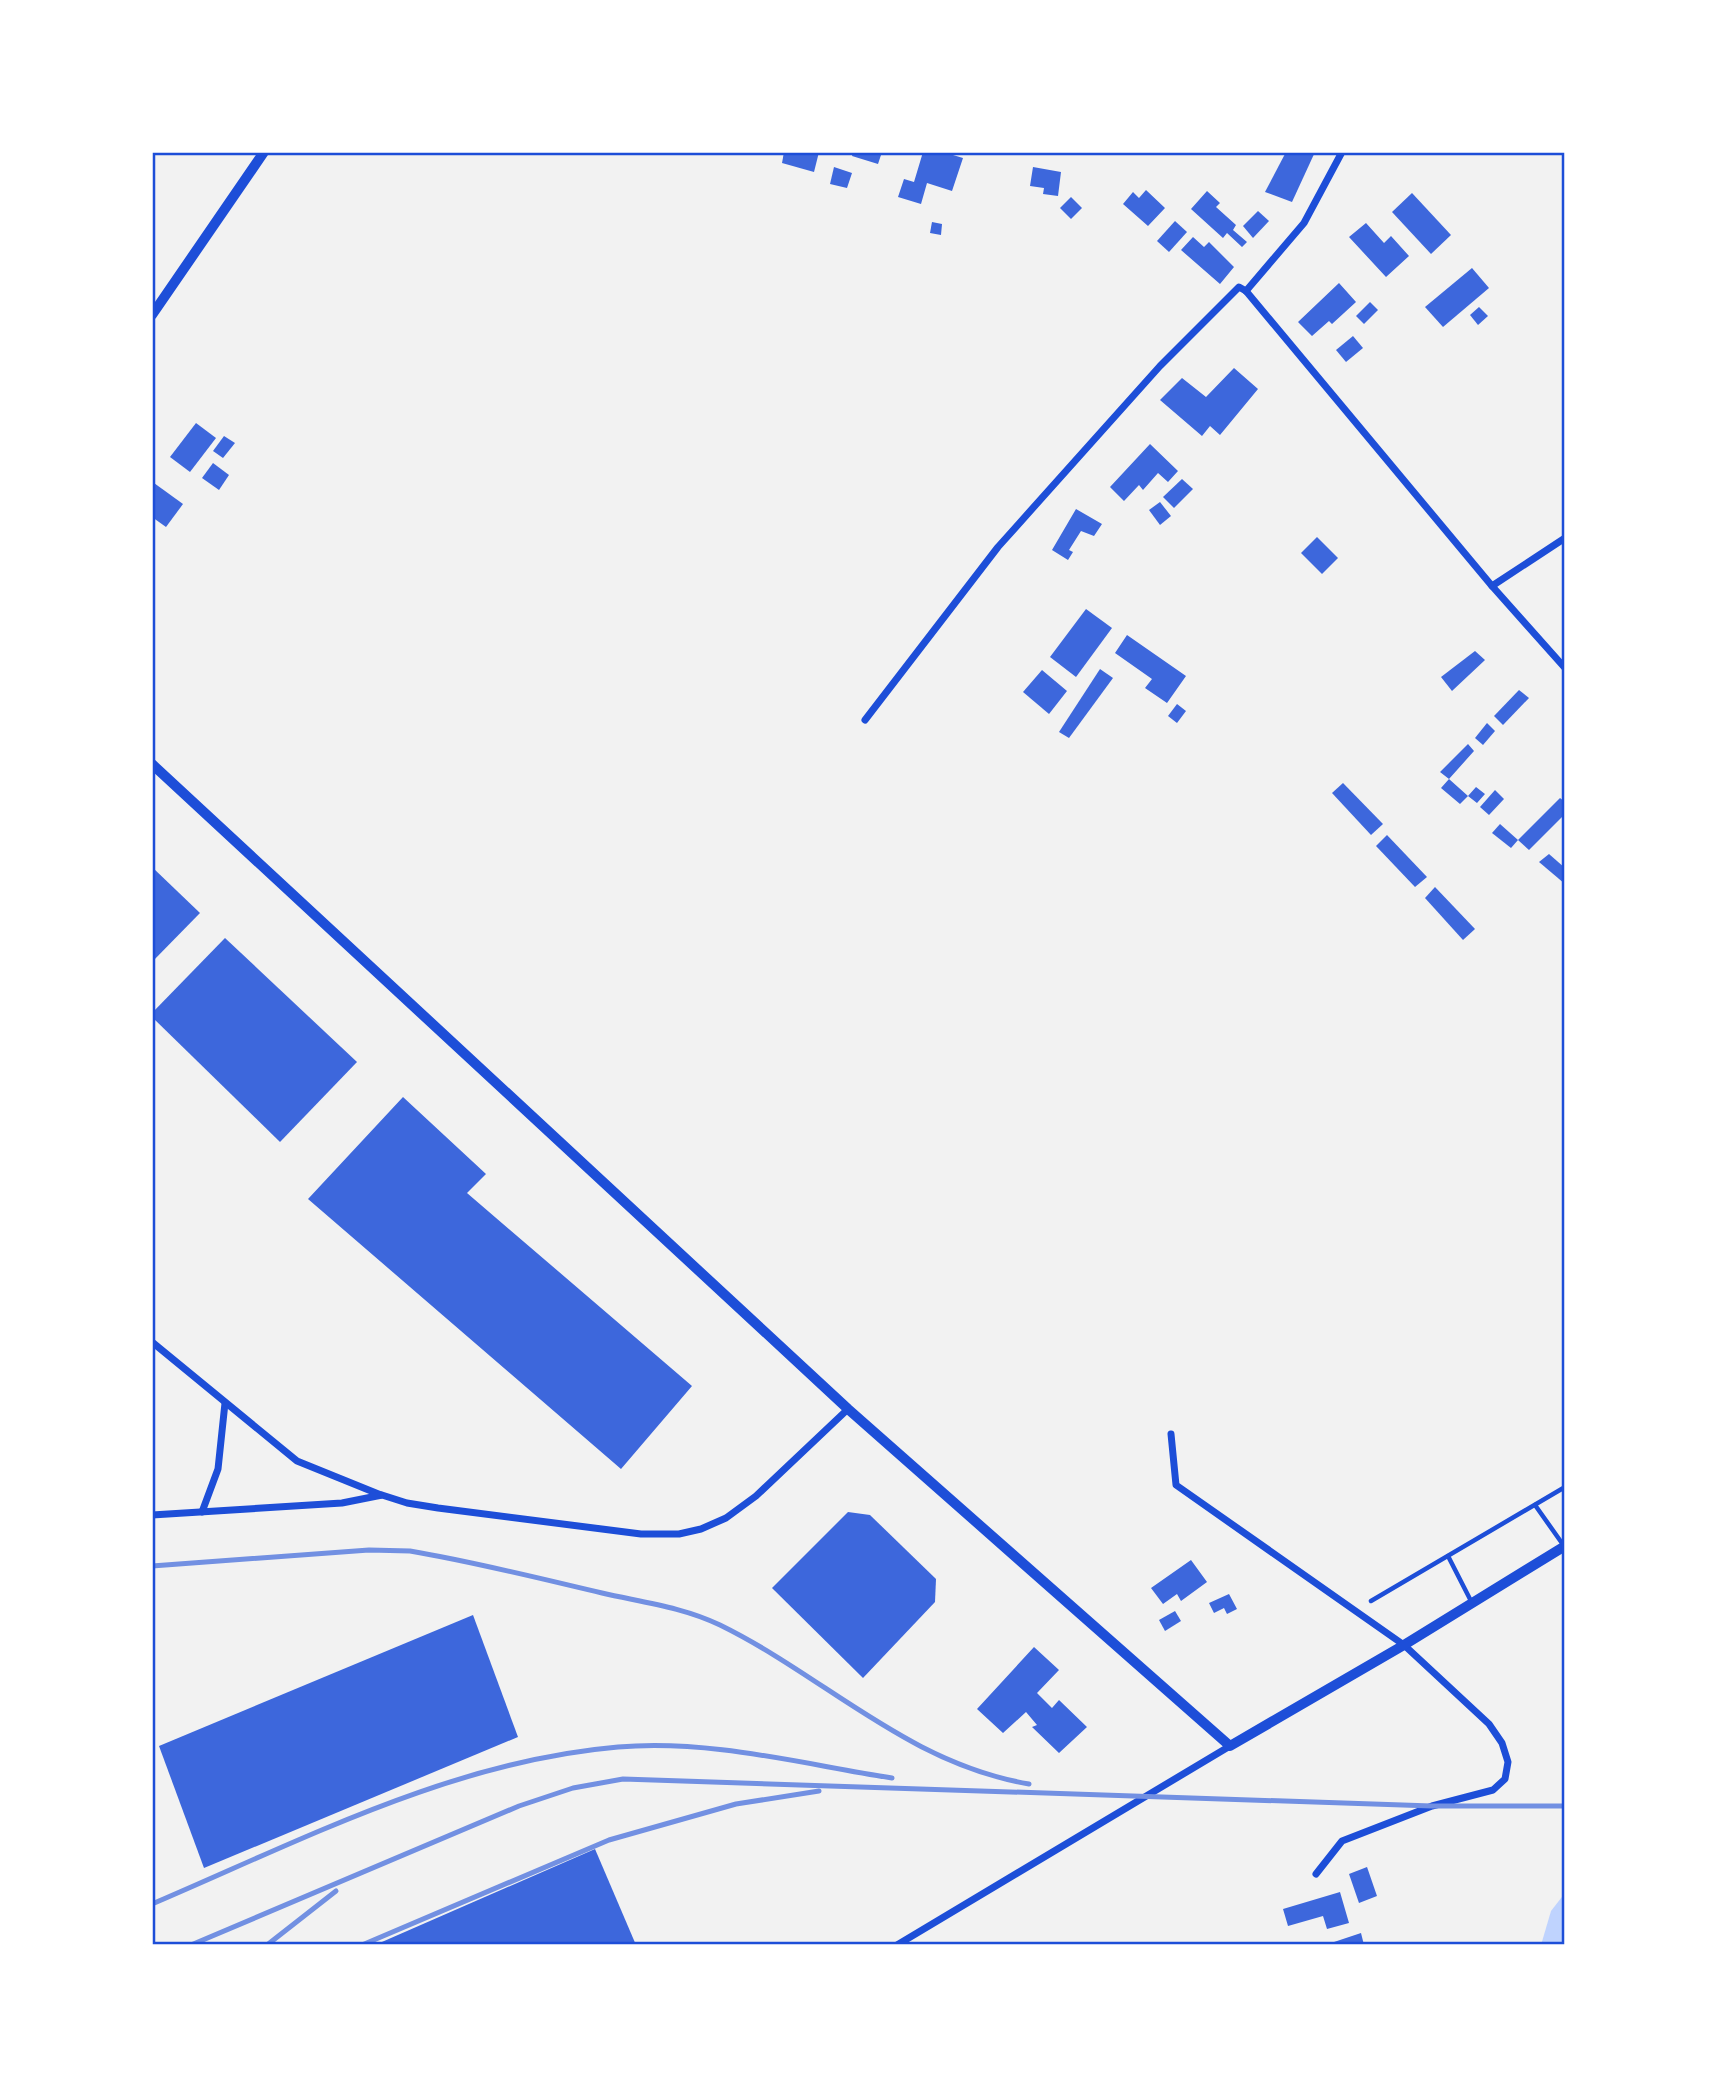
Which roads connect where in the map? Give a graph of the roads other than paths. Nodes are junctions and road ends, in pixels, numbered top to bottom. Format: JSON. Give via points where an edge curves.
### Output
{"nodes":[{"id":1,"x":264,"y":152,"type":"edge"},
{"id":2,"x":1342,"y":152,"type":"edge"},
{"id":3,"x":1246,"y":291,"type":"junction"},
{"id":4,"x":152,"y":315,"type":"edge"},
{"id":5,"x":1565,"y":538,"type":"edge"},
{"id":6,"x":1492,"y":586,"type":"junction"},
{"id":7,"x":1565,"y":668,"type":"edge"},
{"id":8,"x":865,"y":720,"type":"dead end"},
{"id":9,"x":152,"y":764,"type":"edge"},
{"id":10,"x":152,"y":1342,"type":"edge"},
{"id":11,"x":225,"y":1403,"type":"junction"},
{"id":12,"x":848,"y":1409,"type":"junction"},
{"id":13,"x":1171,"y":1434,"type":"dead end"},
{"id":14,"x":1565,"y":1487,"type":"edge"},
{"id":15,"x":382,"y":1495,"type":"junction"},
{"id":16,"x":1535,"y":1506,"type":"junction"},
{"id":17,"x":202,"y":1512,"type":"junction"},
{"id":18,"x":152,"y":1515,"type":"edge"},
{"id":19,"x":1565,"y":1546,"type":"edge"},
{"id":20,"x":1448,"y":1556,"type":"junction"},
{"id":21,"x":1371,"y":1601,"type":"dead end"},
{"id":22,"x":1471,"y":1602,"type":"junction"},
{"id":23,"x":1404,"y":1645,"type":"junction"},
{"id":24,"x":1230,"y":1746,"type":"junction"},
{"id":25,"x":1315,"y":1874,"type":"dead end"},
{"id":26,"x":897,"y":1945,"type":"edge"}],
"edges":[{"from":1,"to":4,"type":"street"},
{"from":2,"to":3,"type":"street","via":[[1304,223]]},
{"from":3,"to":6,"type":"street"},
{"from":3,"to":8,"type":"street","via":[[1239,287],[1160,366],[998,547]]},
{"from":5,"to":6,"type":"street"},
{"from":6,"to":7,"type":"street"},
{"from":9,"to":12,"type":"street"},
{"from":10,"to":11,"type":"street"},
{"from":11,"to":15,"type":"street","via":[[297,1461]]},
{"from":11,"to":17,"type":"street","via":[[218,1469]]},
{"from":12,"to":15,"type":"street","via":[[746,1504],[726,1518],[679,1534],[641,1534],[438,1508]]},
{"from":12,"to":24,"type":"street"},
{"from":13,"to":23,"type":"street","via":[[1176,1485]]},
{"from":14,"to":16,"type":"lane"},
{"from":15,"to":17,"type":"street","via":[[342,1503]]},
{"from":16,"to":19,"type":"lane"},
{"from":16,"to":20,"type":"lane"},
{"from":17,"to":18,"type":"street"},
{"from":19,"to":22,"type":"street"},
{"from":20,"to":21,"type":"lane"},
{"from":20,"to":22,"type":"lane"},
{"from":22,"to":23,"type":"street"},
{"from":23,"to":24,"type":"street"},
{"from":23,"to":25,"type":"street","via":[[1489,1724],[1508,1762],[1505,1779],[1493,1790],[1432,1806],[1342,1841]]},
{"from":24,"to":26,"type":"street"}]}
